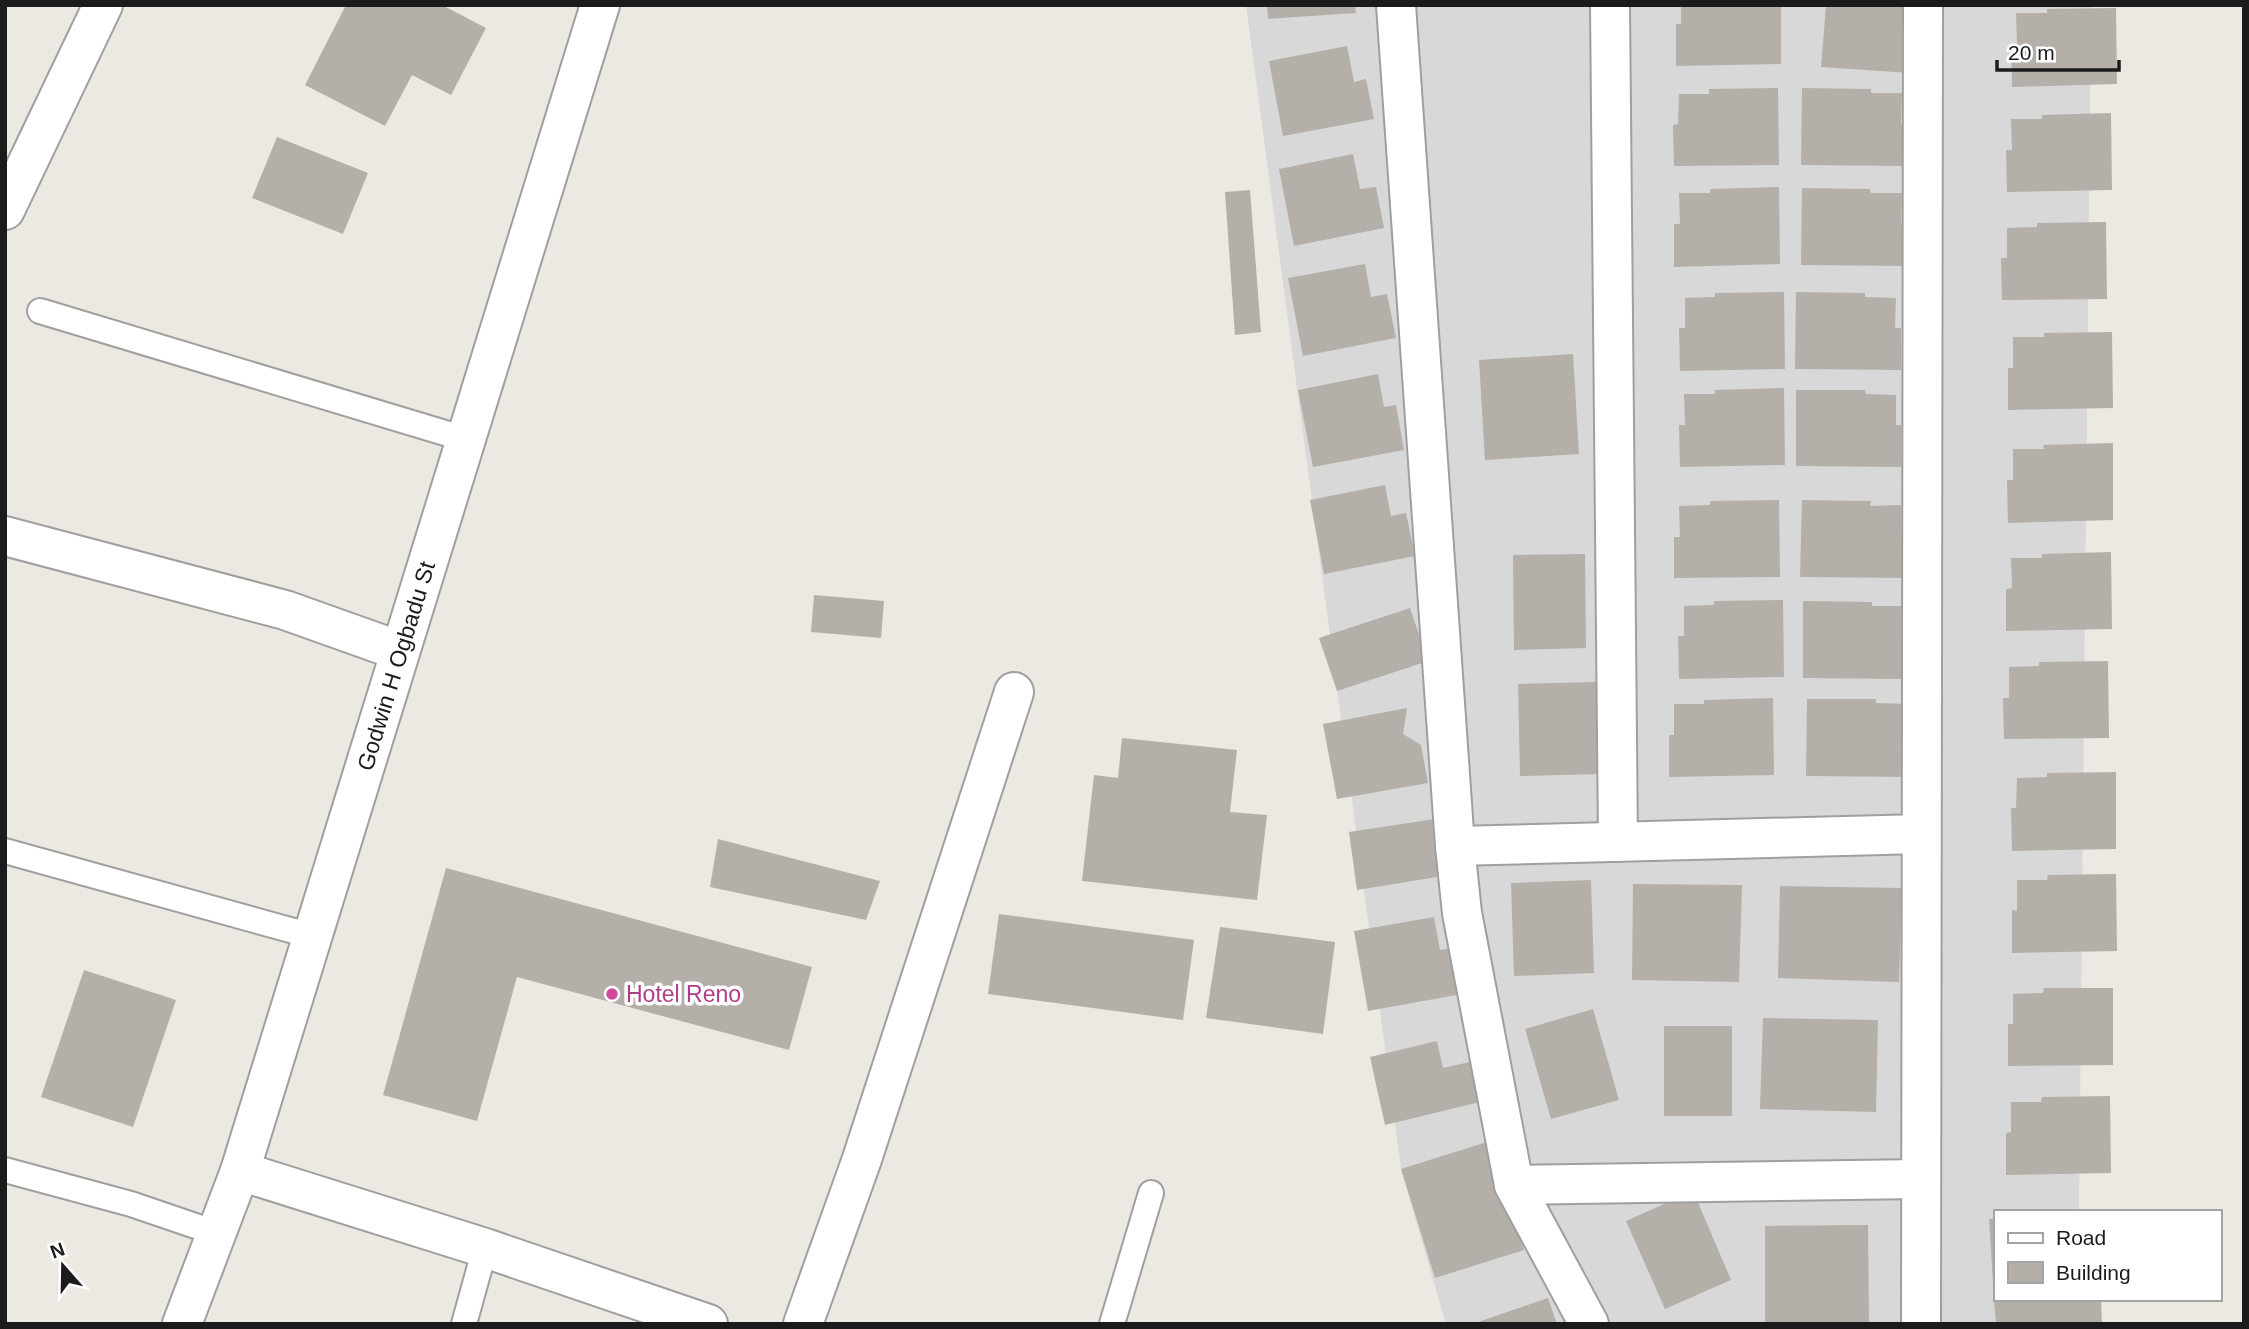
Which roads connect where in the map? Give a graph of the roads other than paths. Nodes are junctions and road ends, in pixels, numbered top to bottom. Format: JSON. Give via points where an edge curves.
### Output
{"nodes":[{"id":1,"x":103,"y":5,"type":"edge"},
{"id":2,"x":600,"y":5,"type":"edge"},
{"id":3,"x":1396,"y":5,"type":"edge"},
{"id":4,"x":1610,"y":5,"type":"edge"},
{"id":5,"x":1923,"y":5,"type":"edge"},
{"id":6,"x":5,"y":209,"type":"edge"},
{"id":7,"x":40,"y":310,"type":"dead end"},
{"id":8,"x":465,"y":439,"type":"junction"},
{"id":9,"x":5,"y":536,"type":"edge"},
{"id":10,"x":400,"y":651,"type":"junction"},
{"id":11,"x":1014,"y":692,"type":"dead end"},
{"id":12,"x":1921,"y":834,"type":"junction"},
{"id":13,"x":1618,"y":842,"type":"junction"},
{"id":14,"x":1455,"y":846,"type":"junction"},
{"id":15,"x":5,"y":851,"type":"edge"},
{"id":16,"x":312,"y":936,"type":"junction"},
{"id":17,"x":5,"y":1170,"type":"edge"},
{"id":18,"x":240,"y":1171,"type":"junction"},
{"id":19,"x":1921,"y":1179,"type":"junction"},
{"id":20,"x":1514,"y":1185,"type":"junction"},
{"id":21,"x":1151,"y":1193,"type":"dead end"},
{"id":22,"x":216,"y":1233,"type":"junction"},
{"id":23,"x":485,"y":1248,"type":"junction"},
{"id":24,"x":182,"y":1324,"type":"edge"},
{"id":25,"x":464,"y":1324,"type":"edge"},
{"id":26,"x":708,"y":1324,"type":"edge"},
{"id":27,"x":803,"y":1324,"type":"edge"},
{"id":28,"x":1112,"y":1324,"type":"edge"},
{"id":29,"x":1589,"y":1324,"type":"edge"},
{"id":30,"x":1921,"y":1324,"type":"edge"}],
"edges":[{"from":1,"to":6,"type":"street"},
{"from":2,"to":8,"type":"street","name":"Godwin H Ogbadu St"},
{"from":3,"to":14,"type":"street"},
{"from":4,"to":13,"type":"street"},
{"from":5,"to":12,"type":"street"},
{"from":7,"to":8,"type":"lane"},
{"from":8,"to":10,"type":"street","name":"Godwin H Ogbadu St"},
{"from":9,"to":10,"type":"street","via":[[285,610]]},
{"from":10,"to":16,"type":"street","name":"Godwin H Ogbadu St"},
{"from":11,"to":27,"type":"street","via":[[862,1159]]},
{"from":12,"to":13,"type":"street"},
{"from":12,"to":19,"type":"street"},
{"from":13,"to":14,"type":"street"},
{"from":14,"to":20,"type":"street","via":[[1462,913]]},
{"from":15,"to":16,"type":"lane"},
{"from":16,"to":18,"type":"street","name":"Godwin H Ogbadu St"},
{"from":17,"to":22,"type":"lane","via":[[131,1203]]},
{"from":18,"to":22,"type":"street","name":"Godwin H Ogbadu St"},
{"from":18,"to":23,"type":"street"},
{"from":19,"to":20,"type":"street"},
{"from":19,"to":30,"type":"street"},
{"from":20,"to":29,"type":"street"},
{"from":21,"to":28,"type":"lane"},
{"from":22,"to":24,"type":"street","name":"Godwin H Ogbadu St"},
{"from":23,"to":25,"type":"lane"},
{"from":23,"to":26,"type":"street"}]}
